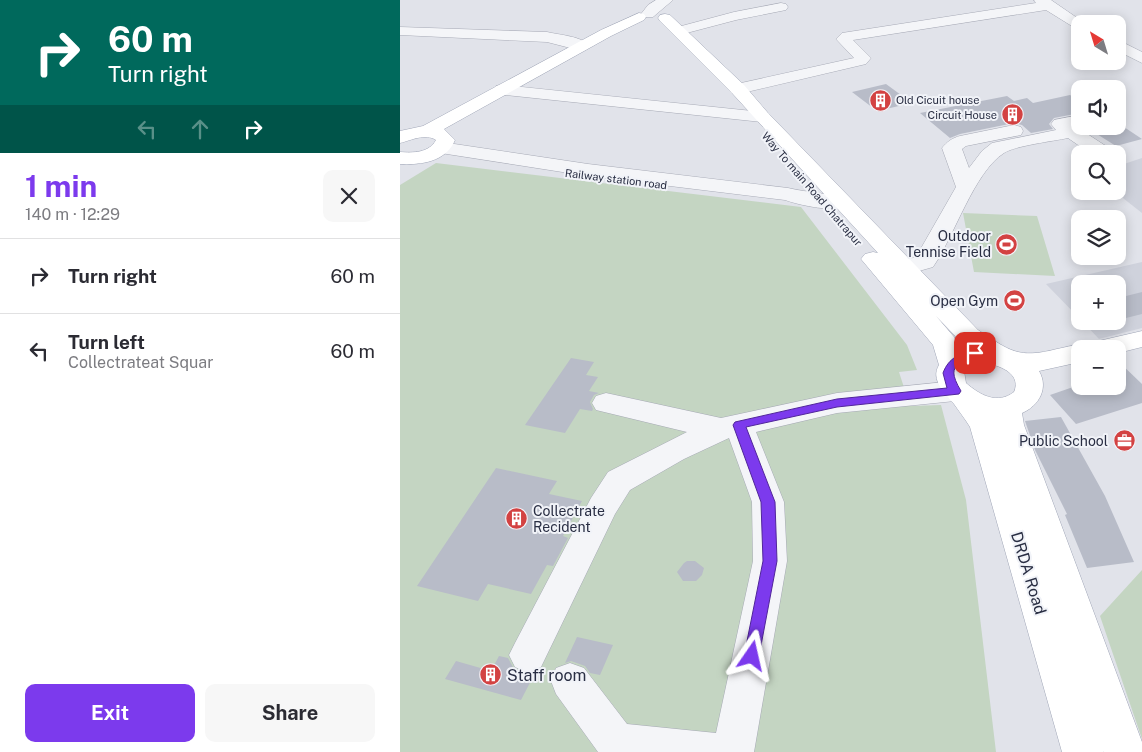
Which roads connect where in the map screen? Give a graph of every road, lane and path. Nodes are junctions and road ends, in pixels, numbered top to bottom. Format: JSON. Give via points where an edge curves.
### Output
{"nodes":[{"id":1,"x":666,"y":0,"type":"edge"},
{"id":2,"x":1045,"y":3,"type":"edge"},
{"id":3,"x":781,"y":7,"type":"dead end"},
{"id":4,"x":1071,"y":19,"type":"edge"},
{"id":5,"x":655,"y":20,"type":"junction"},
{"id":6,"x":400,"y":31,"type":"edge"},
{"id":7,"x":426,"y":32,"type":"junction"},
{"id":8,"x":606,"y":33,"type":"junction"},
{"id":9,"x":547,"y":37,"type":"junction"},
{"id":10,"x":400,"y":45,"type":"edge"},
{"id":11,"x":582,"y":46,"type":"junction"},
{"id":12,"x":1126,"y":50,"type":"edge"},
{"id":13,"x":1142,"y":58,"type":"edge"},
{"id":14,"x":738,"y":89,"type":"junction"},
{"id":15,"x":508,"y":91,"type":"junction"},
{"id":16,"x":756,"y":117,"type":"junction"},
{"id":17,"x":1071,"y":127,"type":"edge"},
{"id":18,"x":1019,"y":130,"type":"dead end"},
{"id":19,"x":1085,"y":135,"type":"edge"},
{"id":20,"x":400,"y":137,"type":"edge"},
{"id":21,"x":434,"y":142,"type":"junction"},
{"id":22,"x":1095,"y":145,"type":"edge"},
{"id":23,"x":402,"y":160,"type":"edge"},
{"id":24,"x":966,"y":187,"type":"junction"},
{"id":25,"x":830,"y":196,"type":"junction"},
{"id":26,"x":905,"y":268,"type":"junction"},
{"id":27,"x":1142,"y":339,"type":"edge"},
{"id":28,"x":1126,"y":343,"type":"edge"},
{"id":29,"x":1142,"y":354,"type":"edge"},
{"id":30,"x":1071,"y":355,"type":"edge"},
{"id":31,"x":1126,"y":358,"type":"edge"},
{"id":32,"x":1006,"y":359,"type":"junction"},
{"id":33,"x":1071,"y":372,"type":"edge"},
{"id":34,"x":957,"y":385,"type":"junction"},
{"id":35,"x":1019,"y":398,"type":"junction"},
{"id":36,"x":606,"y":403,"type":"dead end"},
{"id":37,"x":730,"y":427,"type":"junction"},
{"id":38,"x":528,"y":655,"type":"dead end"},
{"id":39,"x":570,"y":681,"type":"dead end"},
{"id":40,"x":695,"y":751,"type":"edge"},
{"id":41,"x":733,"y":752,"type":"edge"},
{"id":42,"x":1083,"y":752,"type":"edge"},
{"id":43,"x":1125,"y":752,"type":"edge"}],
"edges":[{"from":1,"to":5,"type":"street","via":[[653,8]]},
{"from":2,"to":4,"type":"street"},
{"from":2,"to":14,"type":"street","via":[[847,36],[844,39],[863,58],[860,61]]},
{"from":3,"to":5,"type":"street","via":[[734,16]]},
{"from":5,"to":8,"type":"main road"},
{"from":5,"to":14,"type":"main road","name":"Way To main Road Chatrapur"},
{"from":5,"to":15,"type":"main road"},
{"from":5,"to":16,"type":"main road","name":"Way To main Road Chatrapur"},
{"from":6,"to":7,"type":"street"},
{"from":7,"to":9,"type":"street"},
{"from":7,"to":10,"type":"street"},
{"from":8,"to":9,"type":"street"},
{"from":8,"to":11,"type":"main road"},
{"from":9,"to":11,"type":"street"},
{"from":11,"to":15,"type":"main road"},
{"from":12,"to":13,"type":"street"},
{"from":14,"to":16,"type":"main road","name":"Way To main Road Chatrapur"},
{"from":15,"to":16,"type":"street"},
{"from":15,"to":21,"type":"main road"},
{"from":16,"to":25,"type":"main road","name":"Way To main Road Chatrapur"},
{"from":17,"to":24,"type":"street","via":[[999,147],[992,151]]},
{"from":18,"to":24,"type":"street","via":[[960,142],[952,148]]},
{"from":19,"to":22,"type":"street"},
{"from":20,"to":21,"type":"main road"},
{"from":21,"to":23,"type":"main road"},
{"from":21,"to":25,"type":"street","name":"Railway station road","via":[[787,201]]},
{"from":24,"to":26,"type":"street","via":[[925,262]]},
{"from":25,"to":26,"type":"main road"},
{"from":25,"to":34,"type":"main road","name":"Way To main Road Chatrapur","via":[[945,343]]},
{"from":26,"to":32,"type":"main road","via":[[969,336]]},
{"from":27,"to":28,"type":"main road"},
{"from":29,"to":31,"type":"main road"},
{"from":30,"to":32,"type":"main road","via":[[1042,362]]},
{"from":32,"to":34,"type":"main road","via":[[985,353],[967,355]]},
{"from":32,"to":35,"type":"main road","via":[[1023,369],[1029,378]]},
{"from":33,"to":35,"type":"main road","via":[[1054,376]]},
{"from":34,"to":35,"type":"main road","via":[[987,408]]},
{"from":34,"to":37,"type":"street","via":[[837,403]]},
{"from":34,"to":42,"type":"main road","name":"DRDA Road","via":[[984,424]]},
{"from":35,"to":43,"type":"main road","name":"DRDA Road","via":[[1009,424]]},
{"from":36,"to":37,"type":"street"},
{"from":37,"to":38,"type":"street","via":[[673,451],[619,481],[602,507]]},
{"from":37,"to":41,"type":"street","via":[[768,502],[770,561]]},
{"from":39,"to":40,"type":"street","via":[[616,743]]}]}
